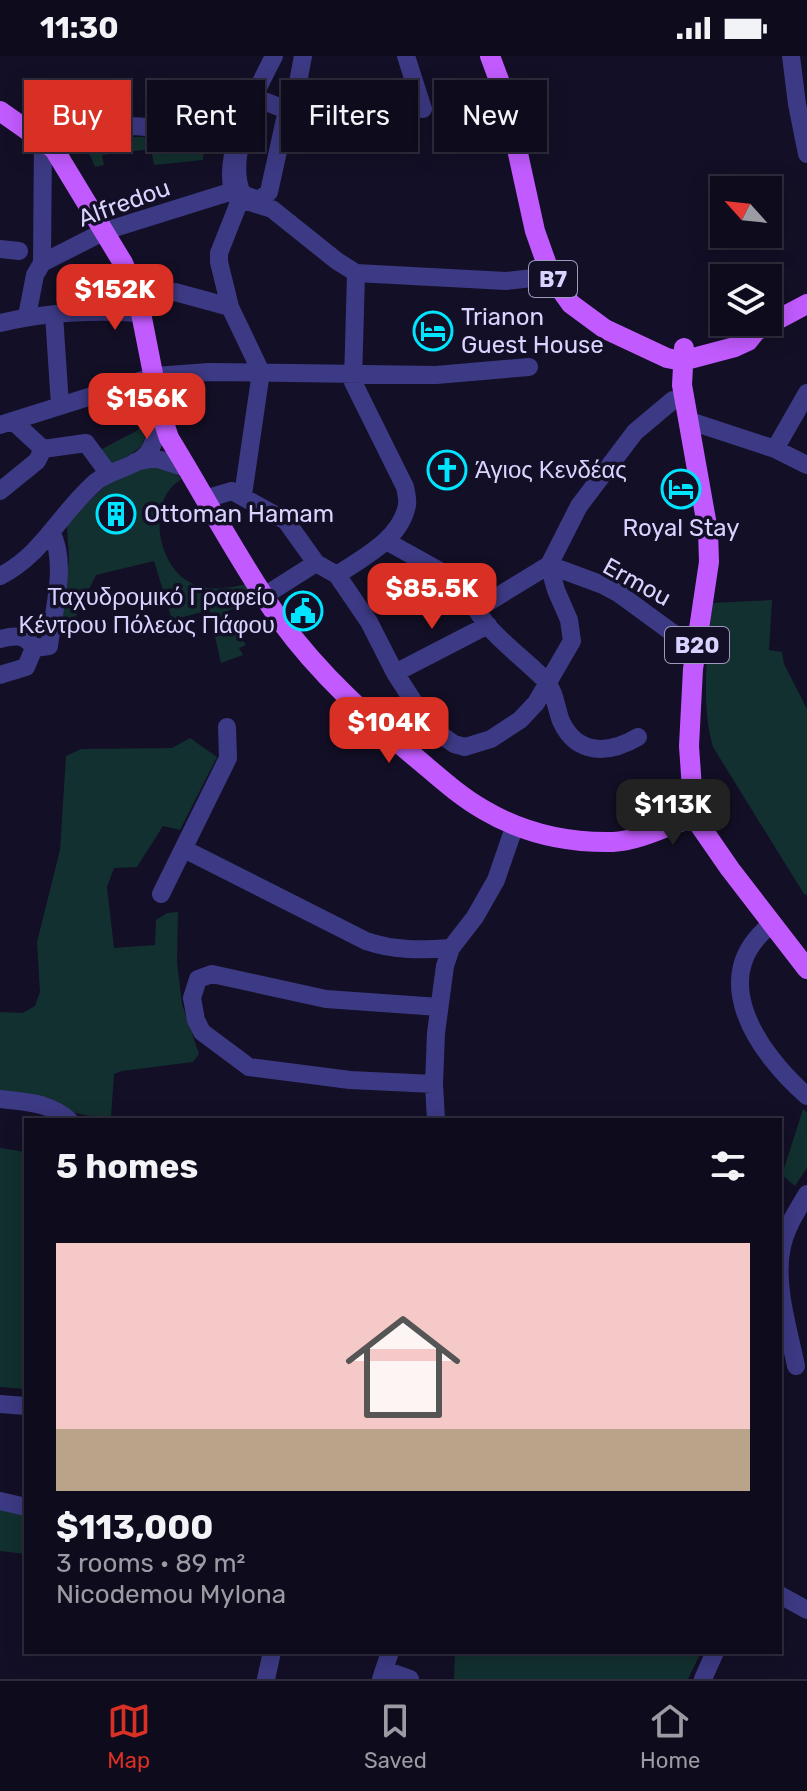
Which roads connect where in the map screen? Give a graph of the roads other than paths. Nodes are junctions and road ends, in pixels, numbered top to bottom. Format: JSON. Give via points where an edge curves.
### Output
{"nodes":[{"id":1,"x":274,"y":56,"type":"edge"},
{"id":2,"x":303,"y":56,"type":"edge"},
{"id":3,"x":406,"y":56,"type":"edge"},
{"id":4,"x":490,"y":56,"type":"edge"},
{"id":5,"x":502,"y":56,"type":"edge"},
{"id":6,"x":791,"y":56,"type":"edge"},
{"id":7,"x":263,"y":80,"type":"edge"},
{"id":8,"x":423,"y":109,"type":"dead end"},
{"id":9,"x":0,"y":111,"type":"edge"},
{"id":10,"x":24,"y":126,"type":"edge"},
{"id":11,"x":43,"y":152,"type":"edge"},
{"id":12,"x":56,"y":152,"type":"edge"},
{"id":13,"x":234,"y":152,"type":"edge"},
{"id":14,"x":807,"y":154,"type":"edge"},
{"id":15,"x":236,"y":196,"type":"junction"},
{"id":16,"x":271,"y":201,"type":"junction"},
{"id":17,"x":105,"y":231,"type":"junction"},
{"id":18,"x":42,"y":263,"type":"junction"},
{"id":19,"x":356,"y":273,"type":"junction"},
{"id":20,"x":551,"y":276,"type":"junction"},
{"id":21,"x":807,"y":304,"type":"edge"},
{"id":22,"x":139,"y":306,"type":"junction"},
{"id":23,"x":230,"y":307,"type":"junction"},
{"id":24,"x":54,"y":315,"type":"junction"},
{"id":25,"x":27,"y":316,"type":"junction"},
{"id":26,"x":0,"y":323,"type":"edge"},
{"id":27,"x":675,"y":353,"type":"junction"},
{"id":28,"x":529,"y":367,"type":"dead end"},
{"id":29,"x":261,"y":372,"type":"junction"},
{"id":30,"x":354,"y":374,"type":"junction"},
{"id":31,"x":156,"y":386,"type":"junction"},
{"id":32,"x":807,"y":393,"type":"edge"},
{"id":33,"x":673,"y":400,"type":"junction"},
{"id":34,"x":60,"y":405,"type":"junction"},
{"id":35,"x":690,"y":421,"type":"junction"},
{"id":36,"x":7,"y":423,"type":"edge"},
{"id":37,"x":43,"y":449,"type":"junction"},
{"id":38,"x":775,"y":449,"type":"junction"},
{"id":39,"x":135,"y":462,"type":"junction"},
{"id":40,"x":807,"y":465,"type":"edge"},
{"id":41,"x":186,"y":468,"type":"junction"},
{"id":42,"x":109,"y":474,"type":"junction"},
{"id":43,"x":698,"y":474,"type":"junction"},
{"id":44,"x":0,"y":491,"type":"edge"},
{"id":45,"x":243,"y":495,"type":"junction"},
{"id":46,"x":205,"y":499,"type":"junction"},
{"id":47,"x":51,"y":532,"type":"junction"},
{"id":48,"x":386,"y":541,"type":"junction"},
{"id":49,"x":316,"y":563,"type":"junction"},
{"id":50,"x":549,"y":565,"type":"junction"},
{"id":51,"x":337,"y":575,"type":"junction"},
{"id":52,"x":0,"y":576,"type":"edge"},
{"id":53,"x":264,"y":596,"type":"junction"},
{"id":54,"x":477,"y":609,"type":"junction"},
{"id":55,"x":488,"y":625,"type":"junction"},
{"id":56,"x":0,"y":639,"type":"edge"},
{"id":57,"x":34,"y":648,"type":"junction"},
{"id":58,"x":696,"y":650,"type":"junction"},
{"id":59,"x":395,"y":673,"type":"junction"},
{"id":60,"x":0,"y":675,"type":"edge"},
{"id":61,"x":548,"y":684,"type":"junction"},
{"id":62,"x":227,"y":727,"type":"dead end"},
{"id":63,"x":638,"y":737,"type":"dead end"},
{"id":64,"x":694,"y":817,"type":"junction"},
{"id":65,"x":515,"y":825,"type":"junction"},
{"id":66,"x":184,"y":849,"type":"junction"},
{"id":67,"x":161,"y":894,"type":"dead end"},
{"id":68,"x":772,"y":924,"type":"junction"},
{"id":69,"x":451,"y":948,"type":"junction"},
{"id":70,"x":807,"y":969,"type":"edge"},
{"id":71,"x":439,"y":1007,"type":"junction"},
{"id":72,"x":434,"y":1084,"type":"junction"},
{"id":73,"x":807,"y":1096,"type":"edge"},
{"id":74,"x":0,"y":1099,"type":"edge"},
{"id":75,"x":66,"y":1118,"type":"edge"},
{"id":76,"x":436,"y":1118,"type":"edge"},
{"id":77,"x":807,"y":1194,"type":"edge"},
{"id":78,"x":782,"y":1249,"type":"edge"},
{"id":79,"x":782,"y":1275,"type":"edge"},
{"id":80,"x":794,"y":1365,"type":"edge"},
{"id":81,"x":0,"y":1404,"type":"edge"},
{"id":82,"x":24,"y":1406,"type":"edge"},
{"id":83,"x":0,"y":1501,"type":"edge"},
{"id":84,"x":24,"y":1507,"type":"edge"},
{"id":85,"x":782,"y":1596,"type":"edge"},
{"id":86,"x":807,"y":1610,"type":"edge"},
{"id":87,"x":272,"y":1654,"type":"edge"},
{"id":88,"x":714,"y":1654,"type":"edge"},
{"id":89,"x":385,"y":1667,"type":"edge"},
{"id":90,"x":266,"y":1679,"type":"edge"},
{"id":91,"x":410,"y":1679,"type":"edge"},
{"id":92,"x":703,"y":1679,"type":"edge"}],
"edges":[{"from":1,"to":7,"type":"street"},
{"from":2,"to":16,"type":"street","via":[[277,198]]},
{"from":3,"to":8,"type":"street"},
{"from":4,"to":20,"type":"main road","number":"B7"},
{"from":5,"to":27,"type":"main road","number":"B7","via":[[546,228],[567,282],[596,311]]},
{"from":6,"to":14,"type":"street"},
{"from":9,"to":10,"type":"main road"},
{"from":11,"to":18,"type":"street"},
{"from":12,"to":17,"type":"main road"},
{"from":13,"to":15,"type":"street"},
{"from":15,"to":16,"type":"street"},
{"from":15,"to":17,"type":"street","name":"Alfredou"},
{"from":15,"to":23,"type":"street","via":[[219,253]]},
{"from":16,"to":16,"type":"street","via":[[287,110],[256,98],[242,137],[237,183],[242,194]]},
{"from":16,"to":19,"type":"street"},
{"from":17,"to":18,"type":"street","name":"Alfredou"},
{"from":17,"to":22,"type":"main road"},
{"from":18,"to":25,"type":"street"},
{"from":19,"to":20,"type":"street","via":[[506,281]]},
{"from":19,"to":30,"type":"street"},
{"from":20,"to":27,"type":"main road","number":"B7","via":[[587,318],[627,341]]},
{"from":21,"to":27,"type":"main road","via":[[756,331]]},
{"from":22,"to":23,"type":"street","via":[[175,292]]},
{"from":22,"to":24,"type":"street"},
{"from":22,"to":31,"type":"main road"},
{"from":23,"to":29,"type":"street"},
{"from":24,"to":25,"type":"street"},
{"from":24,"to":34,"type":"street"},
{"from":25,"to":26,"type":"street"},
{"from":27,"to":33,"type":"main road","number":"B20"},
{"from":27,"to":35,"type":"main road","number":"B20"},
{"from":28,"to":30,"type":"street","via":[[436,375]]},
{"from":29,"to":30,"type":"street"},
{"from":29,"to":31,"type":"street","via":[[209,372]]},
{"from":29,"to":45,"type":"street"},
{"from":30,"to":48,"type":"street","via":[[360,400],[405,487],[408,504]]},
{"from":31,"to":34,"type":"street"},
{"from":31,"to":39,"type":"street","via":[[151,447]]},
{"from":31,"to":41,"type":"main road","via":[[169,438]]},
{"from":32,"to":38,"type":"street"},
{"from":33,"to":43,"type":"main road","number":"B20"},
{"from":33,"to":50,"type":"street","via":[[635,432],[579,506]]},
{"from":34,"to":36,"type":"street"},
{"from":35,"to":38,"type":"street"},
{"from":35,"to":43,"type":"main road","number":"B20"},
{"from":36,"to":37,"type":"street"},
{"from":37,"to":42,"type":"street","via":[[86,443]]},
{"from":37,"to":44,"type":"street","via":[[37,461]]},
{"from":38,"to":40,"type":"street"},
{"from":39,"to":41,"type":"street","via":[[155,458]]},
{"from":39,"to":42,"type":"street"},
{"from":41,"to":46,"type":"main road"},
{"from":42,"to":47,"type":"street","via":[[77,499]]},
{"from":43,"to":58,"type":"main road","number":"B20","via":[[709,562]]},
{"from":45,"to":46,"type":"street","via":[[232,491]]},
{"from":45,"to":49,"type":"street","via":[[286,521]]},
{"from":46,"to":53,"type":"main road"},
{"from":47,"to":52,"type":"street"},
{"from":47,"to":57,"type":"street","via":[[60,560],[49,646]]},
{"from":48,"to":51,"type":"street"},
{"from":48,"to":54,"type":"street","via":[[451,577]]},
{"from":49,"to":51,"type":"street"},
{"from":49,"to":53,"type":"street"},
{"from":50,"to":54,"type":"street"},
{"from":50,"to":58,"type":"street","name":"Ermou","via":[[618,593]]},
{"from":50,"to":61,"type":"street","via":[[572,641]]},
{"from":51,"to":59,"type":"street"},
{"from":53,"to":65,"type":"main road","via":[[361,710],[440,779]]},
{"from":54,"to":55,"type":"street"},
{"from":55,"to":59,"type":"street"},
{"from":55,"to":61,"type":"street"},
{"from":56,"to":57,"type":"street","via":[[19,636]]},
{"from":57,"to":60,"type":"street","via":[[26,667]]},
{"from":58,"to":64,"type":"main road","number":"B20","via":[[689,746]]},
{"from":59,"to":61,"type":"street","via":[[430,727],[465,747],[491,739],[520,720]]},
{"from":61,"to":63,"type":"street","via":[[567,732],[586,748],[611,749]]},
{"from":62,"to":66,"type":"street","via":[[228,758]]},
{"from":64,"to":65,"type":"main road","via":[[615,842],[564,840]]},
{"from":64,"to":68,"type":"main road"},
{"from":65,"to":69,"type":"street","via":[[496,880]]},
{"from":66,"to":67,"type":"street"},
{"from":66,"to":69,"type":"street","via":[[366,941],[413,950]]},
{"from":68,"to":70,"type":"main road"},
{"from":68,"to":73,"type":"street","via":[[746,953],[739,993],[761,1044]]},
{"from":69,"to":71,"type":"street"},
{"from":71,"to":72,"type":"street"},
{"from":71,"to":72,"type":"street","via":[[326,999],[212,974],[198,979],[192,998],[202,1032],[249,1067]]},
{"from":72,"to":76,"type":"street"},
{"from":74,"to":75,"type":"street","via":[[45,1104]]},
{"from":77,"to":78,"type":"street"},
{"from":79,"to":80,"type":"street"},
{"from":81,"to":82,"type":"street"},
{"from":83,"to":84,"type":"street"},
{"from":85,"to":86,"type":"street"},
{"from":87,"to":90,"type":"street"},
{"from":88,"to":92,"type":"street"},
{"from":89,"to":91,"type":"street"}]}
